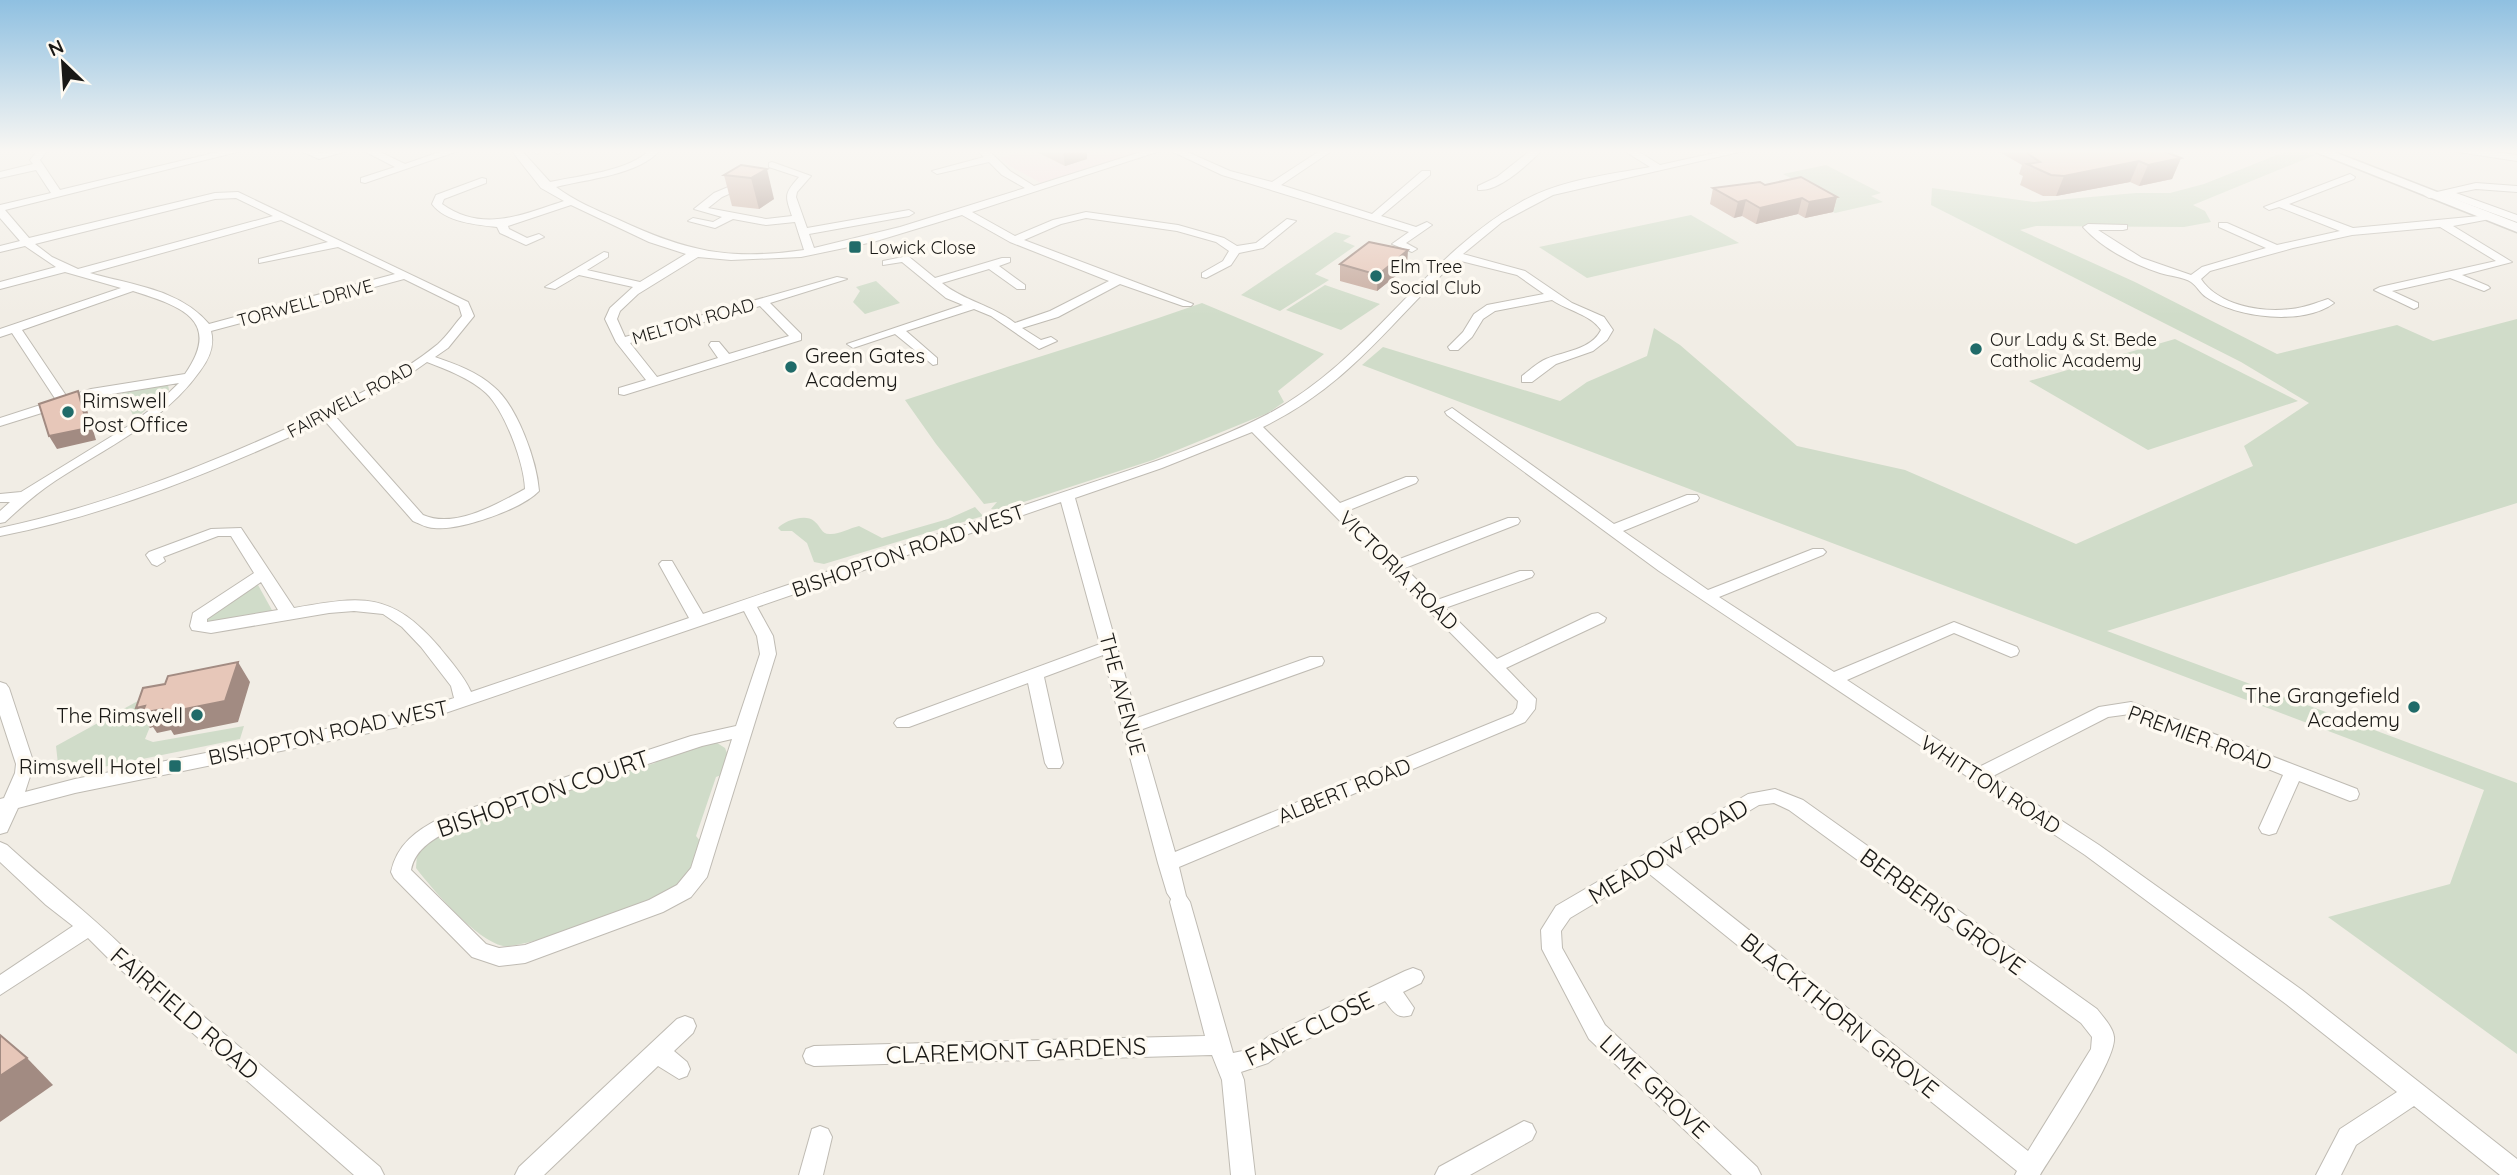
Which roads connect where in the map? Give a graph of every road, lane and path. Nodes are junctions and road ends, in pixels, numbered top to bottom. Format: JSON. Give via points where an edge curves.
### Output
{"nodes":[{"id":1,"x":179,"y":205,"type":"edge"},
{"id":2,"x":259,"y":205,"type":"edge"},
{"id":3,"x":438,"y":205,"type":"edge"},
{"id":4,"x":562,"y":205,"type":"edge"},
{"id":5,"x":577,"y":205,"type":"edge"},
{"id":6,"x":702,"y":205,"type":"edge"},
{"id":7,"x":795,"y":205,"type":"edge"},
{"id":8,"x":884,"y":205,"type":"dead end"},
{"id":9,"x":983,"y":205,"type":"edge"},
{"id":10,"x":1332,"y":205,"type":"edge"},
{"id":11,"x":1389,"y":205,"type":"edge"},
{"id":12,"x":1524,"y":205,"type":"edge"},
{"id":13,"x":2274,"y":205,"type":"edge"},
{"id":14,"x":2460,"y":205,"type":"edge"},
{"id":15,"x":2472,"y":205,"type":"edge"},
{"id":16,"x":0,"y":209,"type":"edge"},
{"id":17,"x":963,"y":211,"type":"junction"},
{"id":18,"x":909,"y":213,"type":"dead end"},
{"id":19,"x":283,"y":216,"type":"junction"},
{"id":20,"x":730,"y":216,"type":"junction"},
{"id":21,"x":891,"y":216,"type":"junction"},
{"id":22,"x":2486,"y":217,"type":"junction"},
{"id":23,"x":1373,"y":218,"type":"junction"},
{"id":24,"x":798,"y":219,"type":"junction"},
{"id":25,"x":2517,"y":219,"type":"edge"},
{"id":26,"x":693,"y":221,"type":"dead end"},
{"id":27,"x":1291,"y":221,"type":"dead end"},
{"id":28,"x":502,"y":224,"type":"junction"},
{"id":29,"x":1266,"y":224,"type":"dead end"},
{"id":30,"x":2222,"y":225,"type":"dead end"},
{"id":31,"x":2444,"y":225,"type":"junction"},
{"id":32,"x":2073,"y":227,"type":"dead end"},
{"id":33,"x":2088,"y":227,"type":"junction"},
{"id":34,"x":2123,"y":227,"type":"dead end"},
{"id":35,"x":1280,"y":228,"type":"junction"},
{"id":36,"x":2517,"y":229,"type":"edge"},
{"id":37,"x":802,"y":232,"type":"junction"},
{"id":38,"x":2354,"y":232,"type":"junction"},
{"id":39,"x":539,"y":237,"type":"dead end"},
{"id":40,"x":1014,"y":240,"type":"junction"},
{"id":41,"x":526,"y":242,"type":"junction"},
{"id":42,"x":26,"y":243,"type":"junction"},
{"id":43,"x":339,"y":243,"type":"junction"},
{"id":44,"x":514,"y":247,"type":"dead end"},
{"id":45,"x":0,"y":249,"type":"edge"},
{"id":46,"x":1412,"y":249,"type":"dead end"},
{"id":47,"x":2276,"y":249,"type":"junction"},
{"id":48,"x":1235,"y":250,"type":"junction"},
{"id":49,"x":810,"y":252,"type":"junction"},
{"id":50,"x":696,"y":253,"type":"junction"},
{"id":51,"x":604,"y":255,"type":"dead end"},
{"id":52,"x":917,"y":255,"type":"dead end"},
{"id":53,"x":1456,"y":256,"type":"junction"},
{"id":54,"x":904,"y":258,"type":"junction"},
{"id":55,"x":1006,"y":260,"type":"dead end"},
{"id":56,"x":263,"y":261,"type":"dead end"},
{"id":57,"x":2512,"y":262,"type":"edge"},
{"id":58,"x":887,"y":263,"type":"dead end"},
{"id":59,"x":991,"y":265,"type":"junction"},
{"id":60,"x":72,"y":270,"type":"junction"},
{"id":61,"x":577,"y":271,"type":"junction"},
{"id":62,"x":2450,"y":274,"type":"junction"},
{"id":63,"x":405,"y":275,"type":"junction"},
{"id":64,"x":1206,"y":275,"type":"dead end"},
{"id":65,"x":841,"y":279,"type":"dead end"},
{"id":66,"x":2195,"y":279,"type":"junction"},
{"id":67,"x":1115,"y":280,"type":"junction"},
{"id":68,"x":934,"y":282,"type":"junction"},
{"id":69,"x":0,"y":286,"type":"edge"},
{"id":70,"x":644,"y":286,"type":"junction"},
{"id":71,"x":551,"y":287,"type":"dead end"},
{"id":72,"x":1021,"y":287,"type":"dead end"},
{"id":73,"x":132,"y":288,"type":"junction"},
{"id":74,"x":2484,"y":288,"type":"dead end"},
{"id":75,"x":2380,"y":289,"type":"junction"},
{"id":76,"x":2367,"y":294,"type":"dead end"},
{"id":77,"x":1553,"y":296,"type":"junction"},
{"id":78,"x":762,"y":301,"type":"junction"},
{"id":79,"x":2328,"y":303,"type":"dead end"},
{"id":80,"x":1187,"y":304,"type":"dead end"},
{"id":81,"x":974,"y":305,"type":"junction"},
{"id":82,"x":2414,"y":305,"type":"dead end"},
{"id":83,"x":2307,"y":309,"type":"junction"},
{"id":84,"x":2325,"y":318,"type":"dead end"},
{"id":85,"x":1013,"y":327,"type":"junction"},
{"id":86,"x":1457,"y":327,"type":"dead end"},
{"id":87,"x":15,"y":328,"type":"junction"},
{"id":88,"x":206,"y":329,"type":"junction"},
{"id":89,"x":1471,"y":329,"type":"junction"},
{"id":90,"x":898,"y":331,"type":"junction"},
{"id":91,"x":0,"y":333,"type":"edge"},
{"id":92,"x":623,"y":341,"type":"junction"},
{"id":93,"x":1051,"y":341,"type":"dead end"},
{"id":94,"x":853,"y":344,"type":"dead end"},
{"id":95,"x":715,"y":345,"type":"dead end"},
{"id":96,"x":1454,"y":347,"type":"dead end"},
{"id":97,"x":428,"y":358,"type":"junction"},
{"id":98,"x":726,"y":359,"type":"junction"},
{"id":99,"x":1531,"y":359,"type":"dead end"},
{"id":100,"x":933,"y":361,"type":"dead end"},
{"id":101,"x":1545,"y":364,"type":"junction"},
{"id":102,"x":191,"y":377,"type":"junction"},
{"id":103,"x":1527,"y":379,"type":"dead end"},
{"id":104,"x":654,"y":381,"type":"junction"},
{"id":105,"x":624,"y":391,"type":"dead end"},
{"id":106,"x":63,"y":401,"type":"junction"},
{"id":107,"x":1452,"y":412,"type":"dead end"},
{"id":108,"x":327,"y":415,"type":"junction"},
{"id":109,"x":0,"y":422,"type":"edge"},
{"id":110,"x":1254,"y":426,"type":"junction"},
{"id":111,"x":1411,"y":480,"type":"dead end"},
{"id":112,"x":26,"y":495,"type":"junction"},
{"id":113,"x":1067,"y":496,"type":"junction"},
{"id":114,"x":0,"y":498,"type":"edge"},
{"id":115,"x":1692,"y":498,"type":"dead end"},
{"id":116,"x":1338,"y":509,"type":"junction"},
{"id":117,"x":0,"y":519,"type":"edge"},
{"id":118,"x":1513,"y":522,"type":"dead end"},
{"id":119,"x":1611,"y":530,"type":"junction"},
{"id":120,"x":0,"y":532,"type":"edge"},
{"id":121,"x":1818,"y":552,"type":"dead end"},
{"id":122,"x":157,"y":561,"type":"dead end"},
{"id":123,"x":667,"y":564,"type":"dead end"},
{"id":124,"x":1395,"y":566,"type":"junction"},
{"id":125,"x":263,"y":574,"type":"junction"},
{"id":126,"x":1525,"y":574,"type":"dead end"},
{"id":127,"x":1707,"y":596,"type":"junction"},
{"id":128,"x":748,"y":604,"type":"junction"},
{"id":129,"x":1435,"y":606,"type":"junction"},
{"id":130,"x":288,"y":616,"type":"junction"},
{"id":131,"x":1598,"y":618,"type":"dead end"},
{"id":132,"x":699,"y":621,"type":"junction"},
{"id":133,"x":1110,"y":646,"type":"junction"},
{"id":134,"x":2011,"y":651,"type":"dead end"},
{"id":135,"x":1316,"y":660,"type":"dead end"},
{"id":136,"x":1494,"y":667,"type":"junction"},
{"id":137,"x":1035,"y":674,"type":"junction"},
{"id":138,"x":1832,"y":680,"type":"junction"},
{"id":139,"x":0,"y":688,"type":"edge"},
{"id":140,"x":463,"y":702,"type":"junction"},
{"id":141,"x":1519,"y":718,"type":"joint"},
{"id":142,"x":904,"y":723,"type":"dead end"},
{"id":143,"x":1132,"y":726,"type":"junction"},
{"id":144,"x":744,"y":732,"type":"junction"},
{"id":145,"x":1054,"y":763,"type":"dead end"},
{"id":146,"x":2294,"y":772,"type":"junction"},
{"id":147,"x":1979,"y":776,"type":"junction"},
{"id":148,"x":2350,"y":794,"type":"dead end"},
{"id":149,"x":1775,"y":796,"type":"joint"},
{"id":150,"x":4,"y":805,"type":"edge"},
{"id":151,"x":0,"y":827,"type":"edge"},
{"id":152,"x":2269,"y":828,"type":"dead end"},
{"id":153,"x":0,"y":849,"type":"edge"},
{"id":154,"x":1650,"y":862,"type":"junction"},
{"id":155,"x":1168,"y":863,"type":"junction"},
{"id":156,"x":1563,"y":912,"type":"joint"},
{"id":157,"x":89,"y":926,"type":"junction"},
{"id":158,"x":1413,"y":977,"type":"dead end"},
{"id":159,"x":0,"y":986,"type":"edge"},
{"id":160,"x":1389,"y":989,"type":"junction"},
{"id":161,"x":1403,"y":1008,"type":"dead end"},
{"id":162,"x":685,"y":1026,"type":"dead end"},
{"id":163,"x":658,"y":1052,"type":"junction"},
{"id":164,"x":1224,"y":1055,"type":"junction"},
{"id":165,"x":814,"y":1056,"type":"dead end"},
{"id":166,"x":679,"y":1069,"type":"dead end"},
{"id":167,"x":2415,"y":1093,"type":"junction"},
{"id":168,"x":1524,"y":1132,"type":"dead end"},
{"id":169,"x":820,"y":1137,"type":"dead end"},
{"id":170,"x":2029,"y":1171,"type":"edge"},
{"id":171,"x":2517,"y":1174,"type":"edge"},
{"id":172,"x":372,"y":1175,"type":"edge"},
{"id":173,"x":527,"y":1175,"type":"edge"},
{"id":174,"x":811,"y":1175,"type":"edge"},
{"id":175,"x":1242,"y":1175,"type":"edge"},
{"id":176,"x":1447,"y":1175,"type":"edge"},
{"id":177,"x":1749,"y":1175,"type":"edge"},
{"id":178,"x":2328,"y":1175,"type":"edge"}],
"edges":[{"from":1,"to":42,"type":"street","name":"FAIRWELL ROAD"},
{"from":2,"to":19,"type":"street","name":"FAIRWELL ROAD"},
{"from":3,"to":28,"type":"street","via":[[475,222]]},
{"from":4,"to":28,"type":"street"},
{"from":5,"to":50,"type":"street","via":[[641,236]]},
{"from":6,"to":20,"type":"street","via":[[695,209]]},
{"from":7,"to":24,"type":"street"},
{"from":8,"to":21,"type":"street"},
{"from":9,"to":17,"type":"street"},
{"from":10,"to":23,"type":"street"},
{"from":11,"to":23,"type":"street"},
{"from":12,"to":53,"type":"street","name":"BISHOPTON ROAD WEST","via":[[1501,218]]},
{"from":13,"to":38,"type":"street"},
{"from":14,"to":22,"type":"main road"},
{"from":15,"to":25,"type":"street"},
{"from":16,"to":42,"type":"street"},
{"from":17,"to":40,"type":"street"},
{"from":17,"to":49,"type":"street"},
{"from":18,"to":21,"type":"street"},
{"from":19,"to":43,"type":"street","name":"FAIRWELL ROAD"},
{"from":19,"to":60,"type":"street"},
{"from":20,"to":24,"type":"street","via":[[772,222]]},
{"from":20,"to":26,"type":"street","via":[[715,225]]},
{"from":21,"to":37,"type":"street"},
{"from":22,"to":31,"type":"street"},
{"from":22,"to":36,"type":"main road"},
{"from":23,"to":46,"type":"street","via":[[1422,228],[1397,244]]},
{"from":24,"to":37,"type":"street"},
{"from":27,"to":35,"type":"street"},
{"from":28,"to":41,"type":"street","via":[[504,231]]},
{"from":29,"to":35,"type":"street"},
{"from":30,"to":47,"type":"street"},
{"from":31,"to":38,"type":"street"},
{"from":31,"to":57,"type":"street"},
{"from":32,"to":33,"type":"street"},
{"from":33,"to":34,"type":"street"},
{"from":33,"to":66,"type":"street","via":[[2131,258]]},
{"from":35,"to":48,"type":"street","via":[[1259,246]]},
{"from":37,"to":49,"type":"street"},
{"from":38,"to":47,"type":"street"},
{"from":39,"to":41,"type":"street"},
{"from":40,"to":48,"type":"street","via":[[1086,215],[1178,228],[1220,240]]},
{"from":40,"to":67,"type":"street"},
{"from":41,"to":44,"type":"street"},
{"from":42,"to":45,"type":"street","name":"FAIRWELL ROAD"},
{"from":42,"to":60,"type":"street"},
{"from":43,"to":56,"type":"street"},
{"from":43,"to":63,"type":"street","name":"FAIRWELL ROAD"},
{"from":47,"to":66,"type":"street","via":[[2206,269]]},
{"from":48,"to":64,"type":"street"},
{"from":49,"to":50,"type":"street","via":[[742,257]]},
{"from":50,"to":70,"type":"street","name":"MELTON ROAD"},
{"from":51,"to":61,"type":"street"},
{"from":52,"to":54,"type":"street"},
{"from":53,"to":77,"type":"street","via":[[1514,270],[1534,279]]},
{"from":53,"to":110,"type":"street","name":"BISHOPTON ROAD WEST","via":[[1334,377],[1295,405]]},
{"from":54,"to":58,"type":"street"},
{"from":54,"to":68,"type":"street"},
{"from":55,"to":59,"type":"street"},
{"from":57,"to":62,"type":"street"},
{"from":59,"to":68,"type":"street"},
{"from":59,"to":72,"type":"street"},
{"from":60,"to":69,"type":"street"},
{"from":60,"to":73,"type":"street"},
{"from":61,"to":70,"type":"street"},
{"from":61,"to":71,"type":"street"},
{"from":62,"to":74,"type":"street"},
{"from":62,"to":75,"type":"street"},
{"from":63,"to":88,"type":"street","name":"TORWELL DRIVE"},
{"from":63,"to":97,"type":"street","name":"FAIRWELL ROAD","via":[[456,299],[467,310],[465,324]]},
{"from":65,"to":78,"type":"street","name":"MELTON ROAD"},
{"from":66,"to":83,"type":"street","via":[[2198,287],[2238,307],[2271,313]]},
{"from":67,"to":80,"type":"street"},
{"from":67,"to":85,"type":"street","via":[[1054,314]]},
{"from":68,"to":81,"type":"street","via":[[950,296]]},
{"from":70,"to":92,"type":"street","name":"MELTON ROAD","via":[[613,312],[613,326]]},
{"from":73,"to":87,"type":"street"},
{"from":73,"to":88,"type":"street","via":[[176,303]]},
{"from":75,"to":76,"type":"street"},
{"from":75,"to":82,"type":"street"},
{"from":77,"to":89,"type":"street","via":[[1491,308]]},
{"from":77,"to":101,"type":"street","via":[[1601,320],[1607,330],[1597,344]]},
{"from":78,"to":92,"type":"street","name":"MELTON ROAD"},
{"from":78,"to":98,"type":"street","name":"MELTON ROAD","via":[[797,337]]},
{"from":79,"to":83,"type":"street"},
{"from":81,"to":85,"type":"street"},
{"from":81,"to":90,"type":"street"},
{"from":83,"to":84,"type":"street"},
{"from":85,"to":93,"type":"street","via":[[1039,345]]},
{"from":86,"to":89,"type":"street"},
{"from":87,"to":91,"type":"street"},
{"from":87,"to":106,"type":"street"},
{"from":88,"to":102,"type":"street","via":[[205,353]]},
{"from":89,"to":96,"type":"street"},
{"from":90,"to":94,"type":"street"},
{"from":90,"to":100,"type":"street"},
{"from":92,"to":104,"type":"street","name":"MELTON ROAD"},
{"from":95,"to":98,"type":"street","name":"MELTON ROAD"},
{"from":97,"to":108,"type":"street","name":"FAIRWELL ROAD"},
{"from":97,"to":108,"type":"street","via":[[494,394],[524,453],[532,491],[450,524],[432,524],[418,518]]},
{"from":98,"to":104,"type":"street","name":"MELTON ROAD"},
{"from":99,"to":101,"type":"street"},
{"from":101,"to":103,"type":"street"},
{"from":102,"to":106,"type":"street"},
{"from":102,"to":112,"type":"street","via":[[146,419]]},
{"from":104,"to":105,"type":"street","name":"MELTON ROAD"},
{"from":106,"to":109,"type":"street"},
{"from":107,"to":119,"type":"street","name":"WHITTON ROAD"},
{"from":108,"to":120,"type":"street","name":"FAIRWELL ROAD","via":[[174,481]]},
{"from":110,"to":113,"type":"street","name":"BISHOPTON ROAD WEST"},
{"from":110,"to":116,"type":"street","name":"VICTORIA ROAD"},
{"from":111,"to":116,"type":"street"},
{"from":112,"to":114,"type":"street"},
{"from":112,"to":117,"type":"street"},
{"from":113,"to":128,"type":"street","name":"BISHOPTON ROAD WEST"},
{"from":113,"to":133,"type":"street","name":"THE AVENUE"},
{"from":115,"to":119,"type":"street"},
{"from":116,"to":124,"type":"street","name":"VICTORIA ROAD"},
{"from":118,"to":124,"type":"street"},
{"from":119,"to":127,"type":"street","name":"WHITTON ROAD"},
{"from":121,"to":127,"type":"street"},
{"from":122,"to":125,"type":"street","via":[[155,555],[216,532],[236,531]]},
{"from":123,"to":132,"type":"street"},
{"from":124,"to":129,"type":"street","name":"VICTORIA ROAD"},
{"from":125,"to":130,"type":"street"},
{"from":125,"to":130,"type":"street","via":[[200,617],[198,626]]},
{"from":126,"to":129,"type":"street"},
{"from":127,"to":138,"type":"street","name":"WHITTON ROAD"},
{"from":128,"to":132,"type":"street","name":"BISHOPTON ROAD WEST"},
{"from":128,"to":144,"type":"street","name":"BISHOPTON COURT","via":[[765,636],[768,653]]},
{"from":129,"to":136,"type":"street","name":"VICTORIA ROAD"},
{"from":130,"to":140,"type":"street","via":[[361,605],[388,610],[404,621],[453,677]]},
{"from":131,"to":136,"type":"street"},
{"from":132,"to":140,"type":"street","name":"BISHOPTON ROAD WEST"},
{"from":133,"to":137,"type":"street"},
{"from":133,"to":143,"type":"street","name":"THE AVENUE"},
{"from":134,"to":138,"type":"street","via":[[1954,627]]},
{"from":135,"to":143,"type":"street"},
{"from":136,"to":141,"type":"street","name":"VICTORIA ROAD","via":[[1527,699]]},
{"from":137,"to":142,"type":"street"},
{"from":137,"to":145,"type":"street"},
{"from":138,"to":147,"type":"street","name":"WHITTON ROAD"},
{"from":139,"to":150,"type":"street","via":[[25,764]]},
{"from":140,"to":150,"type":"street","name":"BISHOPTON ROAD WEST","via":[[412,718],[75,786]]},
{"from":141,"to":155,"type":"street","name":"ALBERT ROAD"},
{"from":143,"to":155,"type":"street","name":"THE AVENUE"},
{"from":144,"to":144,"type":"street","name":"BISHOPTON COURT","via":[[700,871],[684,891],[656,906],[525,954],[487,956],[401,872],[411,847],[448,823],[697,741]]},
{"from":146,"to":147,"type":"street","name":"PREMIER ROAD","via":[[2144,712],[2116,708]]},
{"from":146,"to":148,"type":"street","name":"PREMIER ROAD"},
{"from":146,"to":152,"type":"street"},
{"from":147,"to":167,"type":"street","name":"WHITTON ROAD","via":[[2218,941]]},
{"from":149,"to":154,"type":"street","name":"MEADOW ROAD","via":[[1755,799]]},
{"from":149,"to":170,"type":"street","name":"BERBERIS GROVE","via":[[1796,805],[2089,1016],[2103,1035],[2102,1051]]},
{"from":150,"to":151,"type":"street"},
{"from":153,"to":157,"type":"street","name":"FAIRFIELD ROAD","via":[[53,900]]},
{"from":154,"to":156,"type":"street","name":"MEADOW ROAD"},
{"from":154,"to":170,"type":"street","name":"BLACKTHORN GROVE"},
{"from":155,"to":164,"type":"street","name":"THE AVENUE"},
{"from":156,"to":177,"type":"street","name":"LIME GROVE","via":[[1551,930],[1552,949],[1597,1032]]},
{"from":157,"to":159,"type":"street"},
{"from":157,"to":172,"type":"street","name":"FAIRFIELD ROAD"},
{"from":158,"to":160,"type":"street","name":"FANE CLOSE"},
{"from":160,"to":161,"type":"street","name":"FANE CLOSE"},
{"from":160,"to":164,"type":"street","name":"FANE CLOSE","via":[[1277,1043],[1264,1056],[1248,1062]]},
{"from":162,"to":163,"type":"street"},
{"from":163,"to":166,"type":"street"},
{"from":163,"to":173,"type":"street"},
{"from":164,"to":165,"type":"street","name":"CLAREMONT GARDENS"},
{"from":164,"to":175,"type":"street","name":"THE AVENUE","via":[[1233,1080]]},
{"from":167,"to":171,"type":"street","name":"WHITTON ROAD"},
{"from":167,"to":178,"type":"street","via":[[2348,1137]]},
{"from":168,"to":176,"type":"street"},
{"from":169,"to":174,"type":"street"}]}
